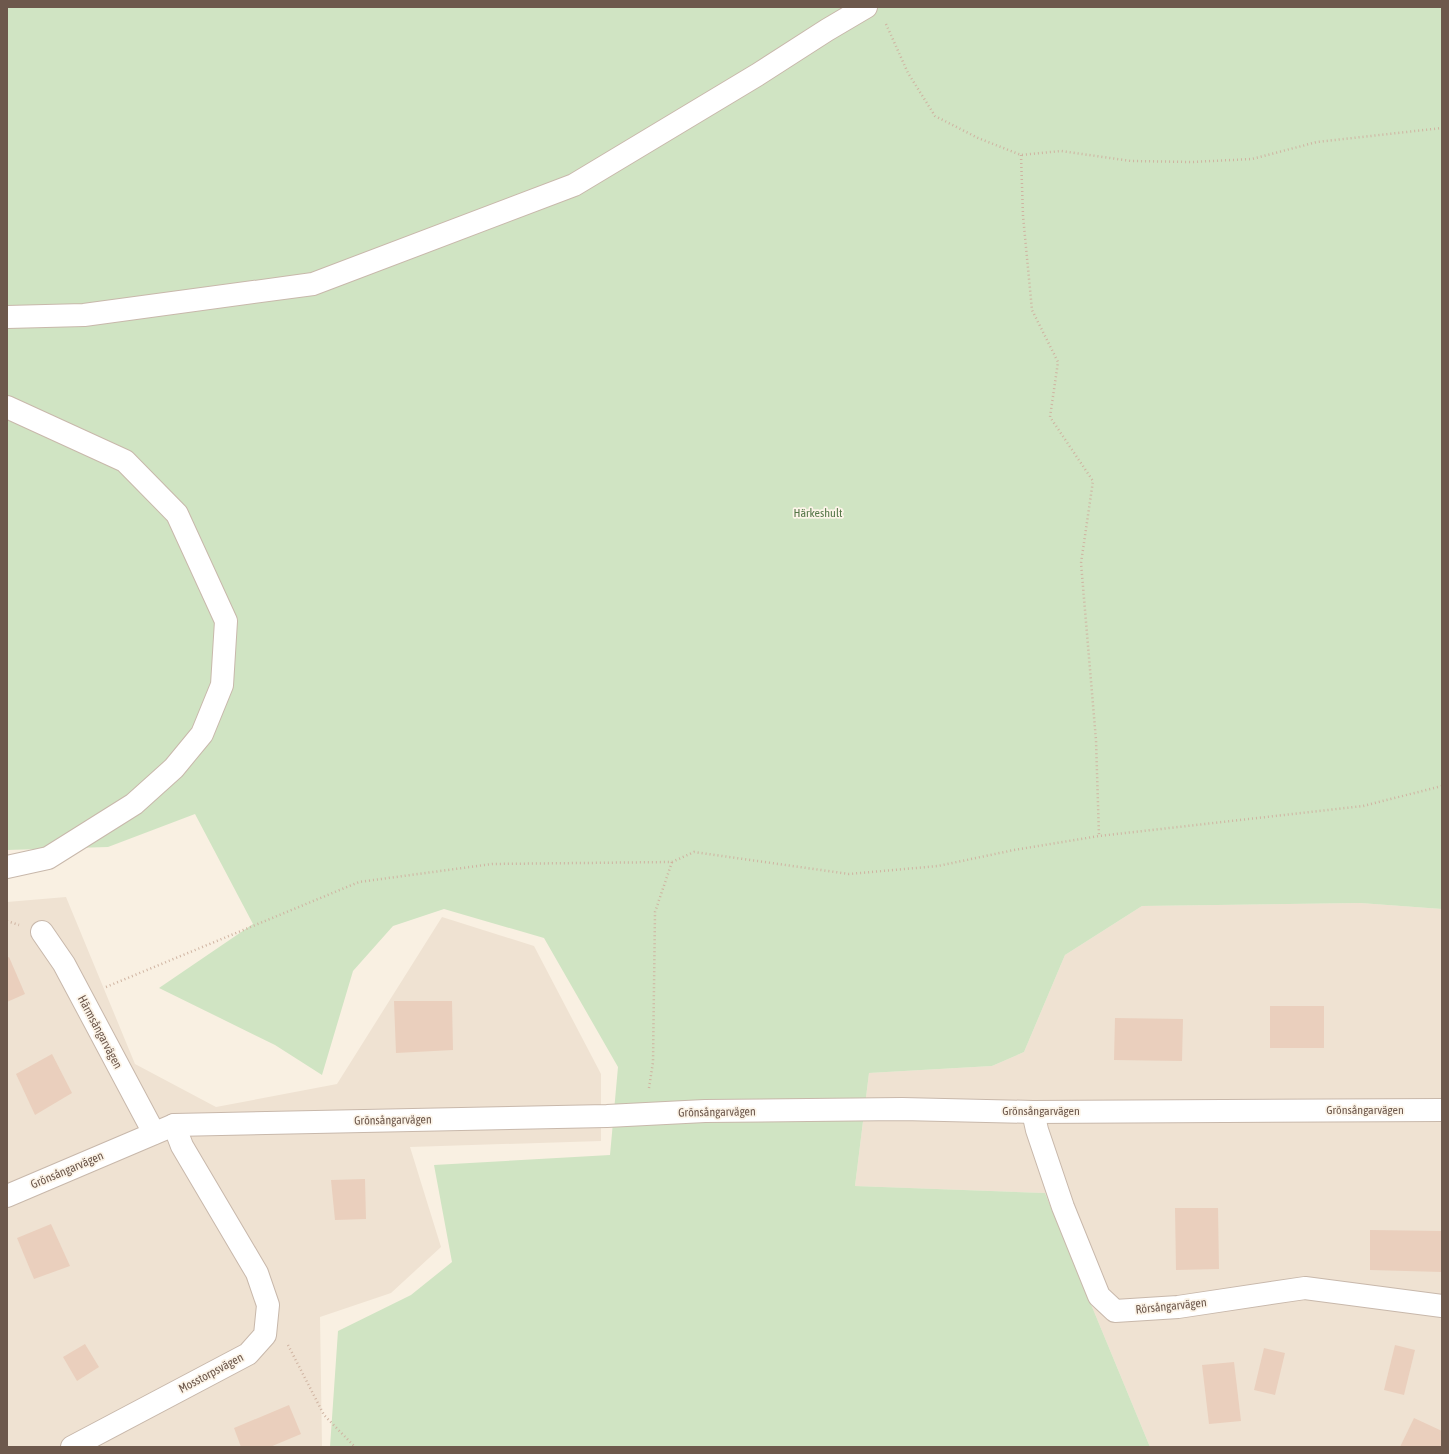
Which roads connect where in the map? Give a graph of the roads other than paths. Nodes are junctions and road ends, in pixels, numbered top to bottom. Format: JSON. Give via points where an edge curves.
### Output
{"nodes":[{"id":1,"x":866,"y":7,"type":"edge"},
{"id":2,"x":7,"y":317,"type":"edge"},
{"id":3,"x":7,"y":407,"type":"edge"},
{"id":4,"x":7,"y":866,"type":"edge"},
{"id":5,"x":42,"y":932,"type":"dead end"},
{"id":6,"x":1442,"y":1110,"type":"edge"},
{"id":7,"x":1033,"y":1112,"type":"junction"},
{"id":8,"x":174,"y":1125,"type":"junction"},
{"id":9,"x":154,"y":1134,"type":"junction"},
{"id":10,"x":7,"y":1196,"type":"edge"},
{"id":11,"x":1442,"y":1306,"type":"edge"},
{"id":12,"x":72,"y":1447,"type":"edge"}],
"edges":[{"from":1,"to":2,"type":"street","via":[[574,185],[313,284],[84,315]]},
{"from":3,"to":4,"type":"street","via":[[125,461],[177,514],[226,622],[222,686],[202,734],[174,768],[134,804],[48,858]]},
{"from":5,"to":9,"type":"street","name":"Härmsångarvägen","via":[[64,964]]},
{"from":6,"to":7,"type":"street","name":"Grönsångarvägen"},
{"from":7,"to":8,"type":"street","name":"Grönsångarvägen","via":[[894,1109],[705,1111],[607,1116]]},
{"from":7,"to":11,"type":"street","name":"Rörsångarvägen","via":[[1036,1130],[1063,1208],[1099,1296],[1116,1311],[1178,1307],[1305,1288]]},
{"from":8,"to":9,"type":"street","name":"Grönsångarvägen"},
{"from":8,"to":12,"type":"street","name":"Mosstorpsvägen","via":[[182,1146],[257,1273],[268,1306],[265,1335],[248,1354]]},
{"from":9,"to":10,"type":"street","name":"Grönsångarvägen"}]}
